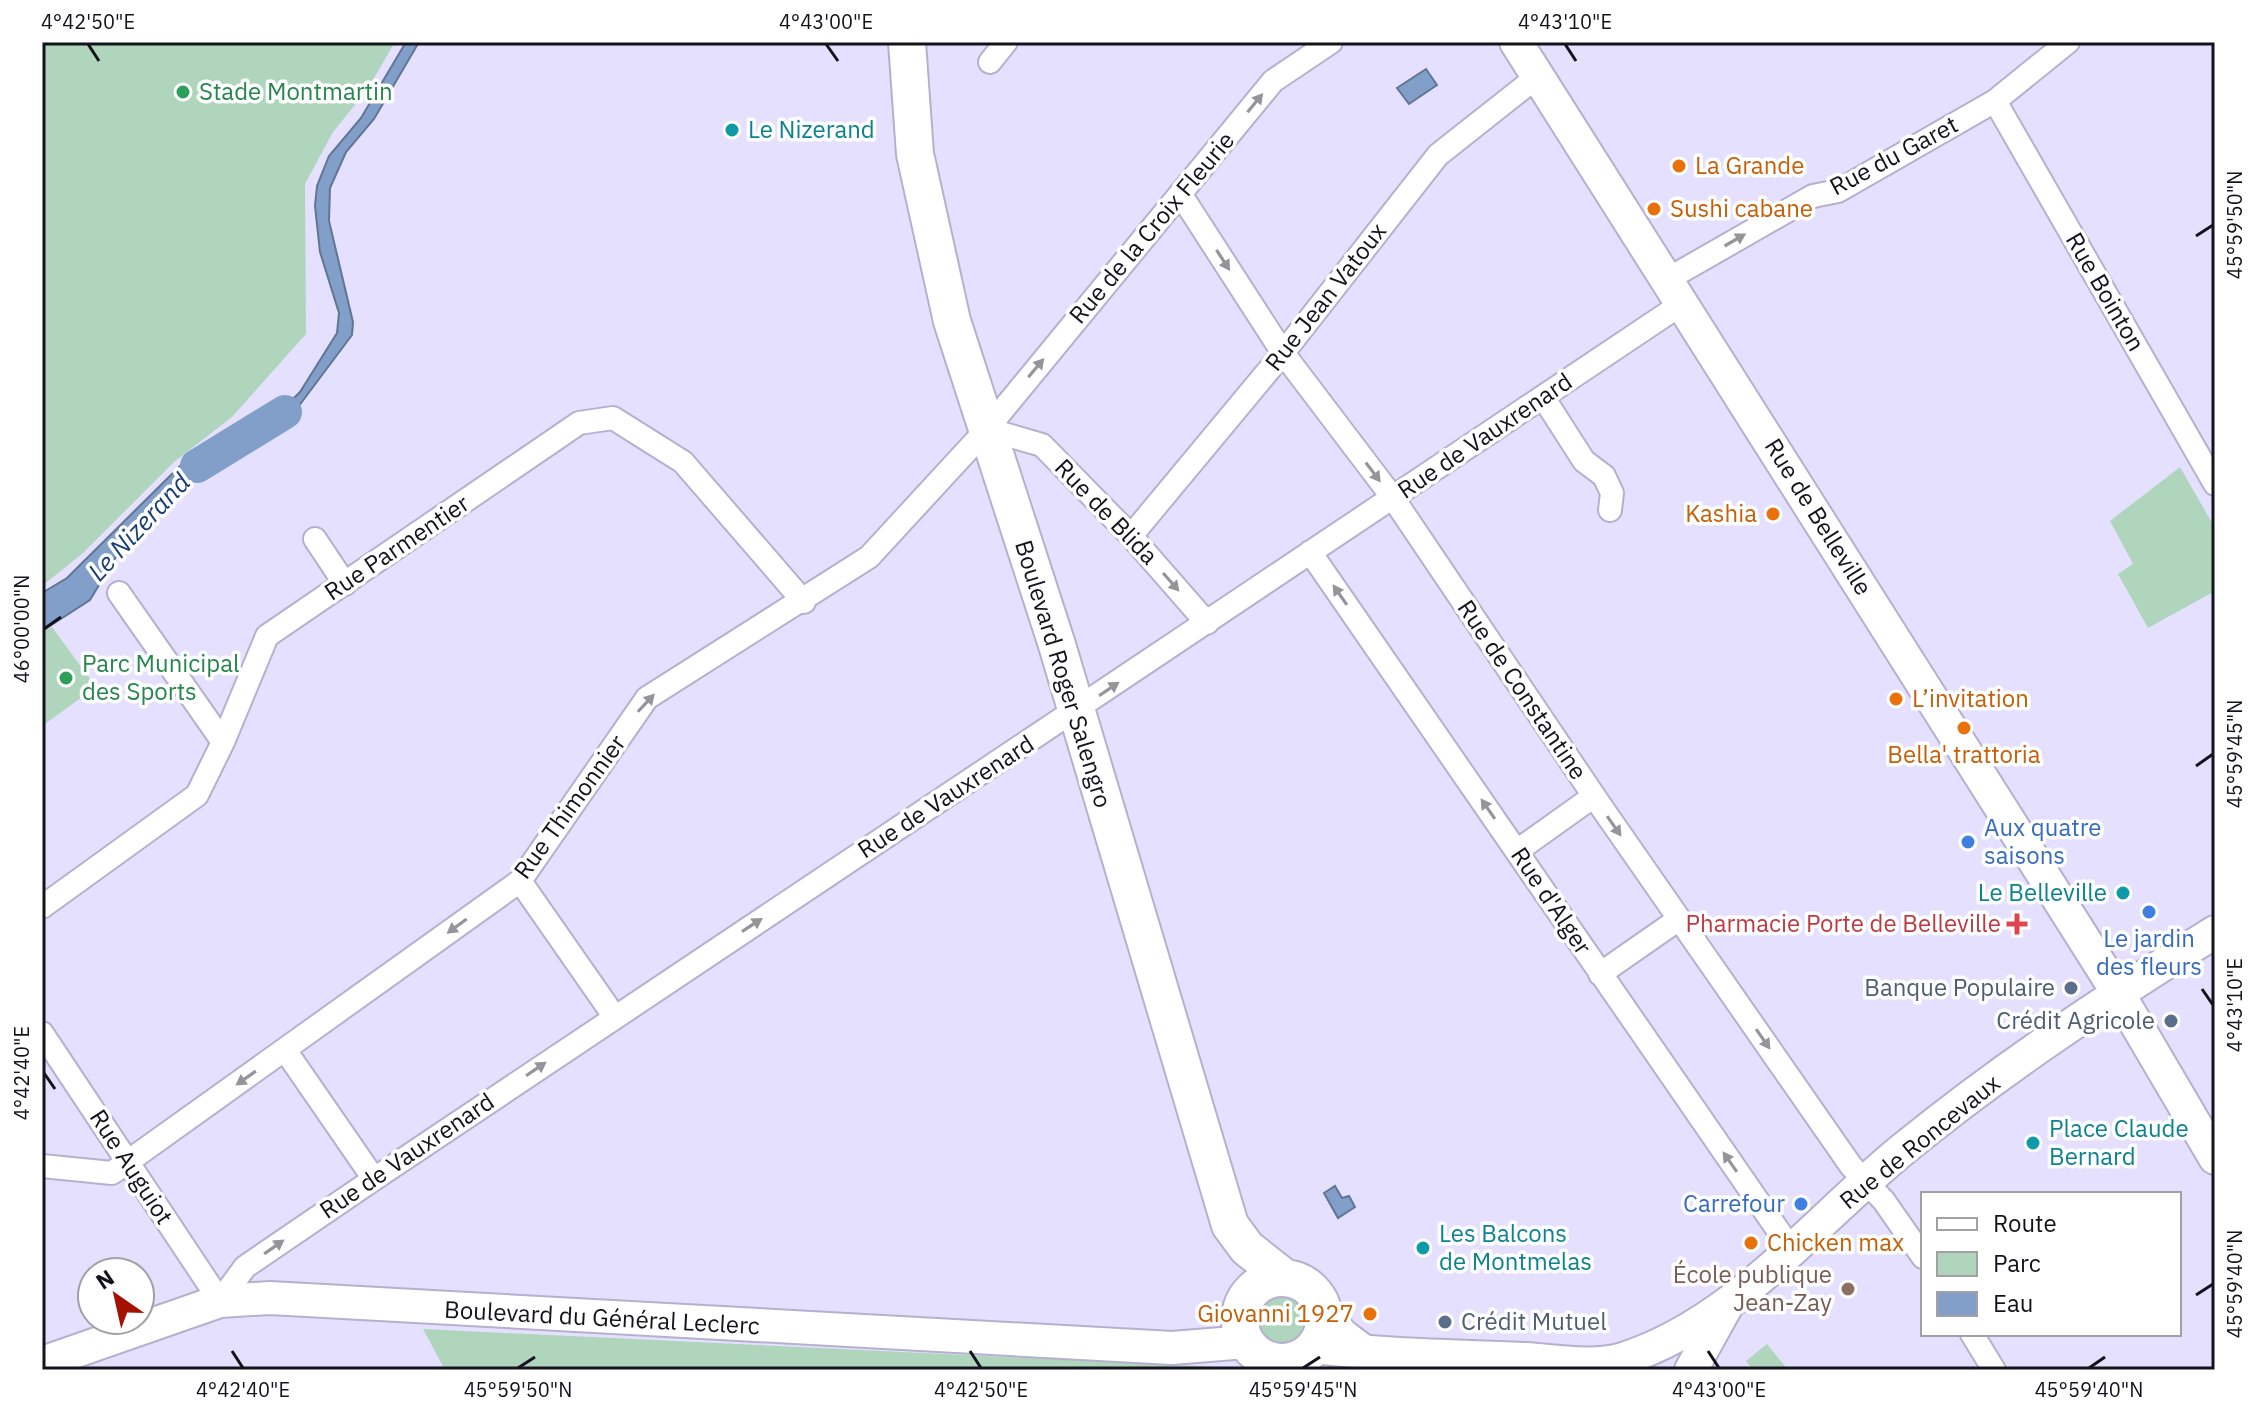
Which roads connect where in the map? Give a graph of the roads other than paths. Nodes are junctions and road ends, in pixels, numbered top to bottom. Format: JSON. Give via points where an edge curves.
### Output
{"nodes":[{"id":1,"x":907,"y":42,"type":"edge"},
{"id":2,"x":1006,"y":42,"type":"edge"},
{"id":3,"x":1331,"y":42,"type":"edge"},
{"id":4,"x":1516,"y":42,"type":"edge"},
{"id":5,"x":2068,"y":42,"type":"edge"},
{"id":6,"x":990,"y":62,"type":"dead end"},
{"id":7,"x":1538,"y":76,"type":"junction"},
{"id":8,"x":1995,"y":101,"type":"junction"},
{"id":9,"x":1181,"y":195,"type":"junction"},
{"id":10,"x":1675,"y":291,"type":"junction"},
{"id":11,"x":1283,"y":353,"type":"junction"},
{"id":12,"x":1543,"y":397,"type":"junction"},
{"id":13,"x":987,"y":429,"type":"junction"},
{"id":14,"x":2215,"y":484,"type":"edge"},
{"id":15,"x":1393,"y":498,"type":"junction"},
{"id":16,"x":1610,"y":510,"type":"dead end"},
{"id":17,"x":1131,"y":536,"type":"junction"},
{"id":18,"x":315,"y":539,"type":"dead end"},
{"id":19,"x":1310,"y":552,"type":"junction"},
{"id":20,"x":345,"y":584,"type":"junction"},
{"id":21,"x":119,"y":593,"type":"dead end"},
{"id":22,"x":804,"y":602,"type":"junction"},
{"id":23,"x":1207,"y":623,"type":"junction"},
{"id":24,"x":1074,"y":712,"type":"junction"},
{"id":25,"x":223,"y":742,"type":"junction"},
{"id":26,"x":1594,"y":796,"type":"junction"},
{"id":27,"x":1517,"y":851,"type":"junction"},
{"id":28,"x":520,"y":881,"type":"junction"},
{"id":29,"x":42,"y":907,"type":"edge"},
{"id":30,"x":1679,"y":919,"type":"junction"},
{"id":31,"x":2215,"y":932,"type":"edge"},
{"id":32,"x":1600,"y":974,"type":"junction"},
{"id":33,"x":2118,"y":993,"type":"junction"},
{"id":34,"x":614,"y":1016,"type":"junction"},
{"id":35,"x":42,"y":1033,"type":"edge"},
{"id":36,"x":285,"y":1050,"type":"junction"},
{"id":37,"x":2215,"y":1158,"type":"edge"},
{"id":38,"x":128,"y":1161,"type":"junction"},
{"id":39,"x":42,"y":1166,"type":"edge"},
{"id":40,"x":374,"y":1179,"type":"junction"},
{"id":41,"x":1866,"y":1183,"type":"junction"},
{"id":42,"x":1219,"y":1193,"type":"junction"},
{"id":43,"x":1791,"y":1249,"type":"junction"},
{"id":44,"x":1921,"y":1254,"type":"edge"},
{"id":45,"x":1285,"y":1278,"type":"junction"},
{"id":46,"x":220,"y":1301,"type":"junction"},
{"id":47,"x":1730,"y":1301,"type":"junction"},
{"id":48,"x":1323,"y":1312,"type":"junction"},
{"id":49,"x":1973,"y":1336,"type":"edge"},
{"id":50,"x":1276,"y":1344,"type":"edge"},
{"id":51,"x":1362,"y":1350,"type":"junction"},
{"id":52,"x":42,"y":1363,"type":"edge"},
{"id":53,"x":1623,"y":1365,"type":"edge"},
{"id":54,"x":1691,"y":1370,"type":"edge"},
{"id":55,"x":1994,"y":1370,"type":"edge"}],
"edges":[{"from":1,"to":13,"type":"main road","name":"Boulevard Roger Salengro","via":[[915,154],[952,321]]},
{"from":2,"to":6,"type":"street"},
{"from":9,"to":3,"type":"street","name":"Rue de la Croix Fleurie","one_way":true,"via":[[1273,81]]},
{"from":4,"to":7,"type":"main road","name":"Rue de Belleville"},
{"from":5,"to":8,"type":"street","name":"Rue du Garet"},
{"from":7,"to":10,"type":"main road","name":"Rue de Belleville"},
{"from":7,"to":11,"type":"street","name":"Rue Jean Vatoux","via":[[1438,155]]},
{"from":10,"to":8,"type":"street","name":"Rue du Garet","one_way":true,"via":[[1813,196],[1838,191]]},
{"from":8,"to":14,"type":"street","name":"Rue Bointon"},
{"from":9,"to":11,"type":"street","name":"Rue de Constantine","one_way":true},
{"from":13,"to":9,"type":"street","name":"Rue de la Croix Fleurie","one_way":true},
{"from":10,"to":12,"type":"street","name":"Rue de Vauxrenard"},
{"from":10,"to":33,"type":"main road","name":"Rue de Belleville"},
{"from":11,"to":15,"type":"street","name":"Rue de Constantine","one_way":true},
{"from":11,"to":17,"type":"street","name":"Rue Jean Vatoux"},
{"from":12,"to":15,"type":"street","name":"Rue de Vauxrenard"},
{"from":12,"to":16,"type":"street","via":[[1584,461],[1604,476],[1612,493]]},
{"from":13,"to":17,"type":"street","name":"Rue de Blida","via":[[1042,445]]},
{"from":13,"to":22,"type":"street","name":"Rue Thimonnier","via":[[869,557]]},
{"from":13,"to":24,"type":"main road","name":"Boulevard Roger Salengro"},
{"from":15,"to":19,"type":"street","name":"Rue de Vauxrenard"},
{"from":15,"to":26,"type":"street","name":"Rue de Constantine"},
{"from":17,"to":23,"type":"street","name":"Rue de Blida","one_way":true},
{"from":18,"to":20,"type":"street"},
{"from":19,"to":23,"type":"street","name":"Rue de Vauxrenard"},
{"from":27,"to":19,"type":"street","name":"Rue d'Alger","one_way":true},
{"from":20,"to":22,"type":"street","name":"Rue Parmentier","via":[[579,423],[613,418],[683,462]]},
{"from":20,"to":25,"type":"street","name":"Rue Parmentier","via":[[267,636]]},
{"from":21,"to":25,"type":"street"},
{"from":28,"to":22,"type":"street","name":"Rue Thimonnier","one_way":true,"via":[[647,698]]},
{"from":24,"to":23,"type":"street","name":"Rue de Vauxrenard","one_way":true},
{"from":34,"to":24,"type":"street","name":"Rue de Vauxrenard","one_way":true},
{"from":24,"to":42,"type":"main road","name":"Boulevard Roger Salengro"},
{"from":25,"to":29,"type":"street","name":"Rue Parmentier","via":[[197,795]]},
{"from":26,"to":27,"type":"street"},
{"from":26,"to":30,"type":"street","name":"Rue de Constantine","one_way":true},
{"from":27,"to":32,"type":"street","name":"Rue d'Alger"},
{"from":28,"to":34,"type":"street"},
{"from":28,"to":36,"type":"street","name":"Rue Thimonnier","one_way":true},
{"from":30,"to":32,"type":"street"},
{"from":30,"to":41,"type":"street","name":"Rue de Constantine","one_way":true},
{"from":31,"to":33,"type":"main road","name":"Rue de Roncevaux"},
{"from":43,"to":32,"type":"street","name":"Rue d'Alger","one_way":true},
{"from":33,"to":37,"type":"main road","name":"Rue de Belleville"},
{"from":33,"to":41,"type":"main road","name":"Rue de Roncevaux","via":[[1989,1083]]},
{"from":40,"to":34,"type":"street","name":"Rue de Vauxrenard","one_way":true},
{"from":35,"to":38,"type":"street","name":"Rue Auguiot"},
{"from":36,"to":38,"type":"street","name":"Rue Thimonnier","one_way":true},
{"from":36,"to":40,"type":"street"},
{"from":38,"to":39,"type":"street","name":"Rue Thimonnier","via":[[112,1173]]},
{"from":38,"to":46,"type":"street","name":"Rue Auguiot"},
{"from":46,"to":40,"type":"street","name":"Rue de Vauxrenard","one_way":true,"via":[[245,1267]]},
{"from":41,"to":43,"type":"main road","name":"Rue de Roncevaux"},
{"from":41,"to":44,"type":"street","name":"Rue de Constantine"},
{"from":42,"to":45,"type":"main road","name":"Boulevard Roger Salengro","via":[[1230,1225],[1247,1248]]},
{"from":42,"to":50,"type":"main road","via":[[1226,1244]]},
{"from":43,"to":47,"type":"main road","name":"Rue de Roncevaux"},
{"from":45,"to":48,"type":"main road","name":"Boulevard Roger Salengro","via":[[1310,1288]]},
{"from":45,"to":50,"type":"main road","via":[[1264,1282]]},
{"from":46,"to":50,"type":"main road","name":"Boulevard du Général Leclerc","via":[[270,1298],[1172,1348]]},
{"from":46,"to":52,"type":"main road","name":"Boulevard du Général Leclerc"},
{"from":47,"to":53,"type":"main road","name":"Boulevard du Général Leclerc"},
{"from":47,"to":54,"type":"main road"},
{"from":48,"to":50,"type":"main road","via":[[1324,1324]]},
{"from":48,"to":51,"type":"main road"},
{"from":49,"to":55,"type":"street"},
{"from":50,"to":51,"type":"main road","name":"Boulevard du Général Leclerc"},
{"from":51,"to":53,"type":"main road","name":"Boulevard du Général Leclerc"}]}
